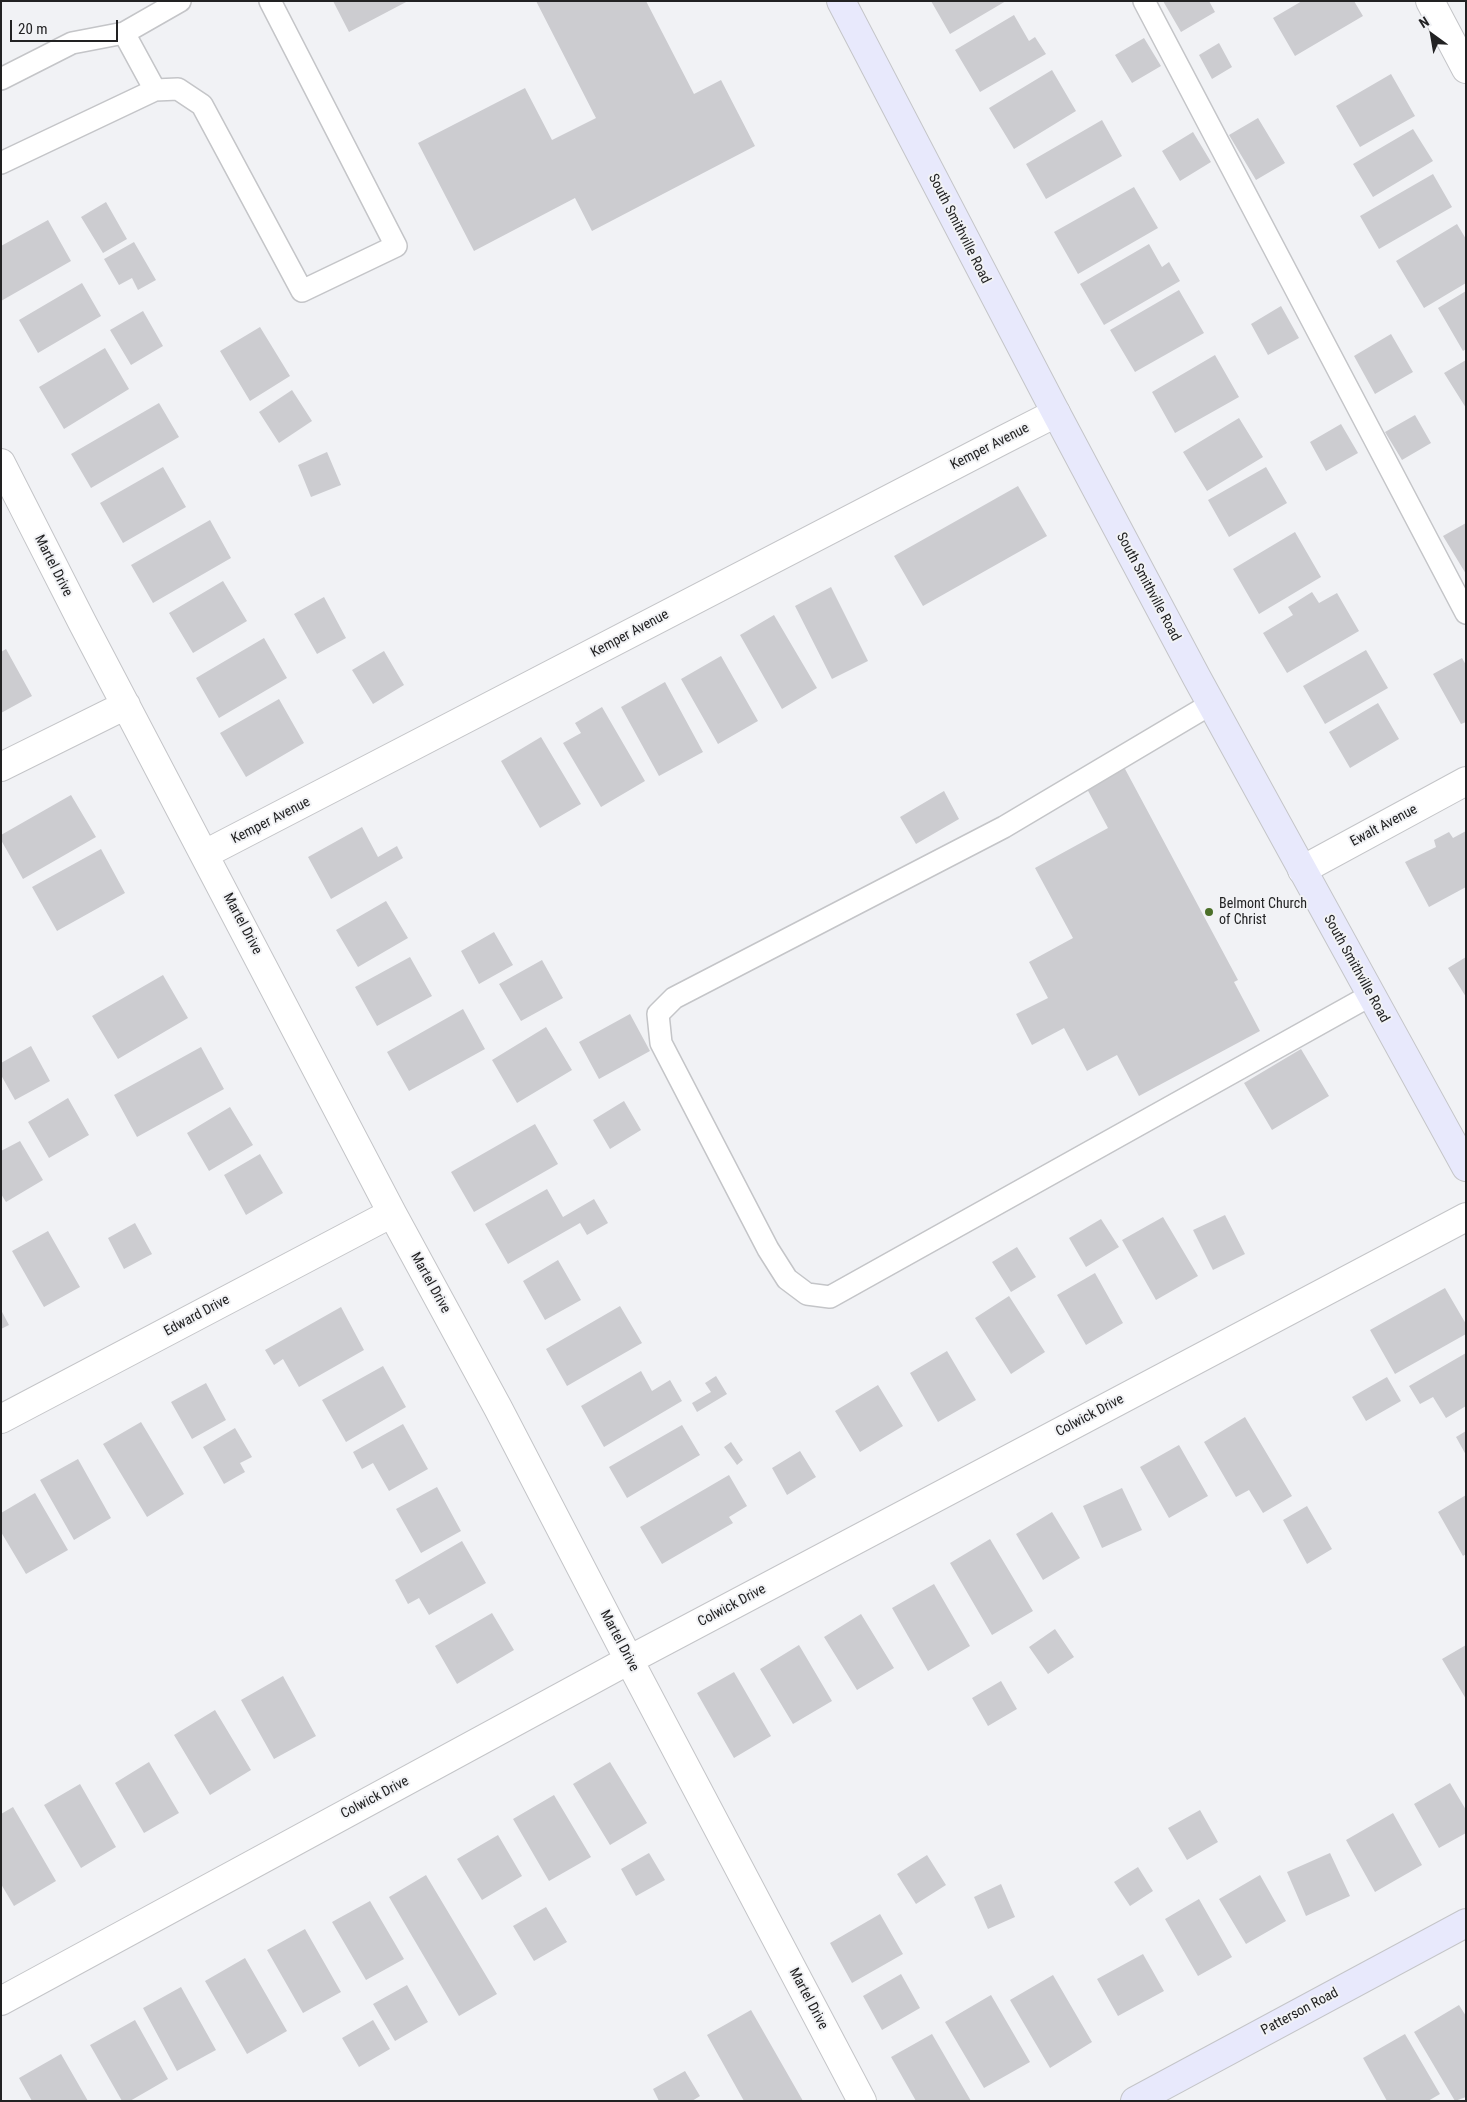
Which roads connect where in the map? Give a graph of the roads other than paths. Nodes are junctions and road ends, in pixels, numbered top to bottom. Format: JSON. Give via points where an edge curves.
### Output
{"nodes":[{"id":1,"x":180,"y":1,"type":"edge"},
{"id":2,"x":270,"y":1,"type":"edge"},
{"id":3,"x":841,"y":1,"type":"edge"},
{"id":4,"x":1144,"y":1,"type":"edge"},
{"id":5,"x":1430,"y":1,"type":"edge"},
{"id":6,"x":124,"y":33,"type":"junction"},
{"id":7,"x":1466,"y":69,"type":"edge"},
{"id":8,"x":1,"y":79,"type":"edge"},
{"id":9,"x":155,"y":90,"type":"junction"},
{"id":10,"x":1,"y":164,"type":"edge"},
{"id":11,"x":1056,"y":413,"type":"junction"},
{"id":12,"x":1,"y":463,"type":"edge"},
{"id":13,"x":1466,"y":613,"type":"edge"},
{"id":14,"x":1211,"y":704,"type":"junction"},
{"id":15,"x":126,"y":705,"type":"junction"},
{"id":16,"x":1,"y":767,"type":"edge"},
{"id":17,"x":1466,"y":781,"type":"edge"},
{"id":18,"x":205,"y":854,"type":"junction"},
{"id":19,"x":1302,"y":870,"type":"junction"},
{"id":20,"x":1371,"y":996,"type":"junction"},
{"id":21,"x":1466,"y":1167,"type":"edge"},
{"id":22,"x":392,"y":1213,"type":"junction"},
{"id":23,"x":1466,"y":1216,"type":"edge"},
{"id":24,"x":1,"y":1419,"type":"edge"},
{"id":25,"x":629,"y":1660,"type":"junction"},
{"id":26,"x":1466,"y":1923,"type":"edge"},
{"id":27,"x":1,"y":2001,"type":"edge"},
{"id":28,"x":862,"y":2101,"type":"edge"},
{"id":29,"x":1135,"y":2101,"type":"edge"}],
"edges":[{"from":1,"to":6,"type":"lane"},
{"from":2,"to":9,"type":"lane","via":[[396,246],[302,291],[202,105],[178,89]]},
{"from":3,"to":11,"type":"main road","name":"South Smithville Road"},
{"from":4,"to":13,"type":"lane"},
{"from":5,"to":7,"type":"street"},
{"from":6,"to":8,"type":"lane","via":[[72,43]]},
{"from":6,"to":9,"type":"lane"},
{"from":9,"to":10,"type":"lane"},
{"from":11,"to":14,"type":"main road","name":"South Smithville Road"},
{"from":11,"to":18,"type":"street","name":"Kemper Avenue"},
{"from":12,"to":15,"type":"street","name":"Martel Drive"},
{"from":14,"to":19,"type":"main road","name":"South Smithville Road"},
{"from":14,"to":20,"type":"lane","via":[[1004,827],[674,998],[658,1014],[661,1043],[768,1248],[787,1278],[807,1294],[830,1297]]},
{"from":15,"to":16,"type":"street"},
{"from":15,"to":18,"type":"street","name":"Martel Drive"},
{"from":17,"to":19,"type":"street","name":"Ewalt Avenue"},
{"from":18,"to":22,"type":"street","name":"Martel Drive"},
{"from":19,"to":20,"type":"main road","name":"South Smithville Road"},
{"from":20,"to":21,"type":"main road","name":"South Smithville Road"},
{"from":22,"to":24,"type":"street","name":"Edward Drive"},
{"from":22,"to":25,"type":"street","name":"Martel Drive"},
{"from":23,"to":25,"type":"street","name":"Colwick Drive"},
{"from":25,"to":27,"type":"street","name":"Colwick Drive"},
{"from":25,"to":28,"type":"street","name":"Martel Drive"},
{"from":26,"to":29,"type":"main road","name":"Patterson Road"}]}
